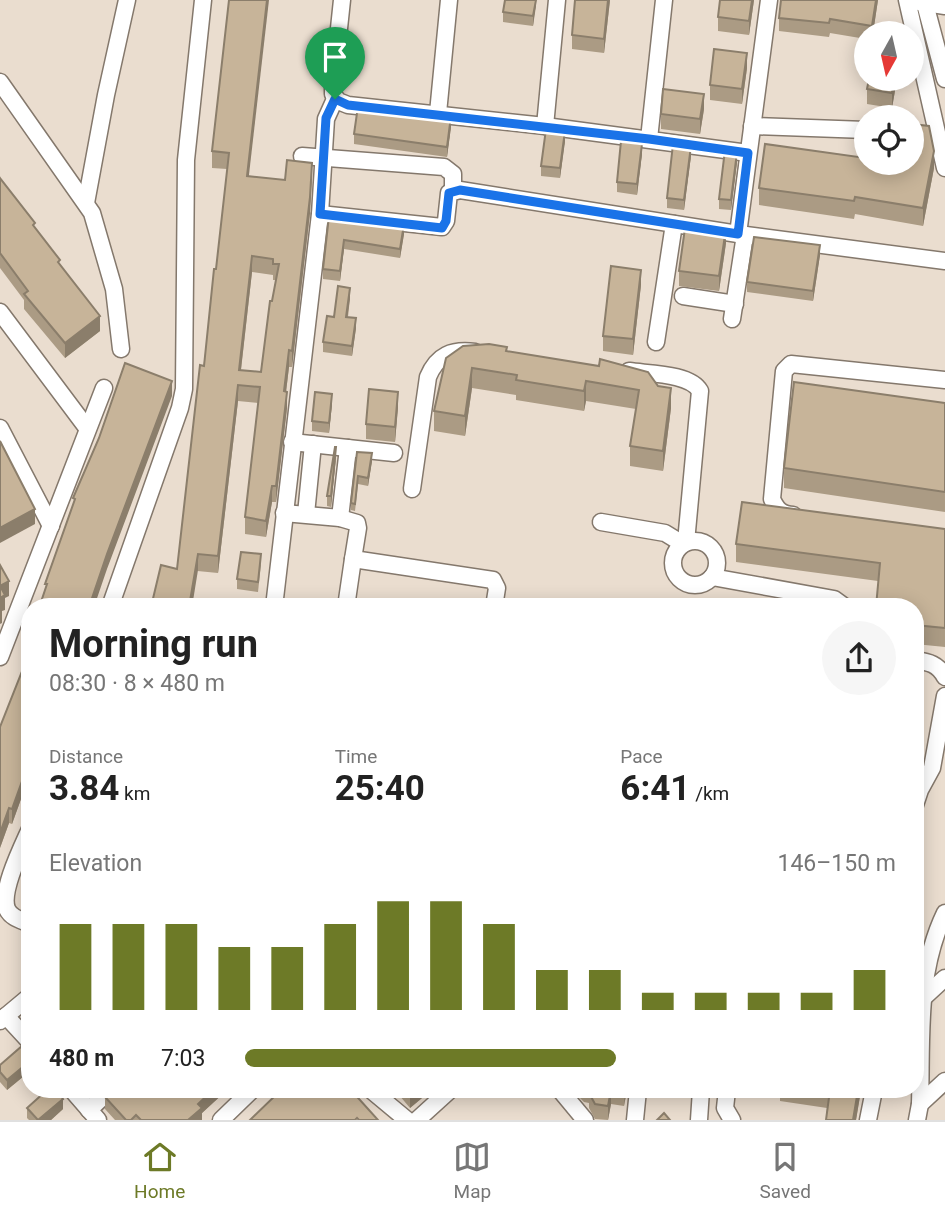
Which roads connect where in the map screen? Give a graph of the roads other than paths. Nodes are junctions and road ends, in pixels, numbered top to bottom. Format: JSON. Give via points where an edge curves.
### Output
{"nodes":[{"id":1,"x":127,"y":0,"type":"edge"},
{"id":2,"x":203,"y":0,"type":"edge"},
{"id":3,"x":342,"y":0,"type":"edge"},
{"id":4,"x":449,"y":0,"type":"edge"},
{"id":5,"x":557,"y":0,"type":"edge"},
{"id":6,"x":664,"y":0,"type":"edge"},
{"id":7,"x":769,"y":0,"type":"edge"},
{"id":8,"x":905,"y":0,"type":"edge"},
{"id":9,"x":925,"y":1,"type":"edge"},
{"id":10,"x":945,"y":6,"type":"edge"},
{"id":11,"x":945,"y":79,"type":"edge"},
{"id":12,"x":0,"y":82,"type":"edge"},
{"id":13,"x":335,"y":99,"type":"junction"},
{"id":14,"x":438,"y":113,"type":"junction"},
{"id":15,"x":545,"y":126,"type":"junction"},
{"id":16,"x":752,"y":126,"type":"junction"},
{"id":17,"x":854,"y":130,"type":"edge"},
{"id":18,"x":936,"y":133,"type":"edge"},
{"id":19,"x":649,"y":139,"type":"junction"},
{"id":20,"x":748,"y":153,"type":"junction"},
{"id":21,"x":302,"y":156,"type":"dead end"},
{"id":22,"x":323,"y":158,"type":"junction"},
{"id":23,"x":945,"y":168,"type":"edge"},
{"id":24,"x":453,"y":190,"type":"junction"},
{"id":25,"x":86,"y":203,"type":"junction"},
{"id":26,"x":320,"y":214,"type":"junction"},
{"id":27,"x":674,"y":224,"type":"junction"},
{"id":28,"x":742,"y":234,"type":"junction"},
{"id":29,"x":945,"y":261,"type":"edge"},
{"id":30,"x":684,"y":296,"type":"dead end"},
{"id":31,"x":0,"y":312,"type":"edge"},
{"id":32,"x":656,"y":342,"type":"dead end"},
{"id":33,"x":121,"y":349,"type":"dead end"},
{"id":34,"x":487,"y":354,"type":"edge"},
{"id":35,"x":618,"y":370,"type":"edge"},
{"id":36,"x":945,"y":380,"type":"edge"},
{"id":37,"x":104,"y":388,"type":"dead end"},
{"id":38,"x":0,"y":428,"type":"edge"},
{"id":39,"x":87,"y":428,"type":"junction"},
{"id":40,"x":292,"y":442,"type":"junction"},
{"id":41,"x":313,"y":444,"type":"junction"},
{"id":42,"x":348,"y":448,"type":"junction"},
{"id":43,"x":394,"y":453,"type":"dead end"},
{"id":44,"x":412,"y":489,"type":"dead end"},
{"id":45,"x":284,"y":513,"type":"junction"},
{"id":46,"x":306,"y":514,"type":"junction"},
{"id":47,"x":811,"y":517,"type":"edge"},
{"id":48,"x":340,"y":518,"type":"junction"},
{"id":49,"x":51,"y":526,"type":"junction"},
{"id":50,"x":601,"y":526,"type":"dead end"},
{"id":51,"x":682,"y":545,"type":"junction"},
{"id":52,"x":353,"y":559,"type":"junction"},
{"id":53,"x":712,"y":577,"type":"junction"},
{"id":54,"x":23,"y":598,"type":"edge"},
{"id":55,"x":113,"y":598,"type":"edge"},
{"id":56,"x":275,"y":598,"type":"edge"},
{"id":57,"x":347,"y":598,"type":"edge"},
{"id":58,"x":495,"y":598,"type":"edge"},
{"id":59,"x":834,"y":598,"type":"edge"},
{"id":60,"x":21,"y":603,"type":"edge"},
{"id":61,"x":0,"y":657,"type":"edge"},
{"id":62,"x":924,"y":661,"type":"edge"},
{"id":63,"x":945,"y":677,"type":"edge"},
{"id":64,"x":945,"y":696,"type":"edge"},
{"id":65,"x":924,"y":783,"type":"edge"},
{"id":66,"x":21,"y":850,"type":"edge"},
{"id":67,"x":945,"y":913,"type":"edge"},
{"id":68,"x":21,"y":920,"type":"edge"},
{"id":69,"x":945,"y":978,"type":"edge"},
{"id":70,"x":924,"y":987,"type":"edge"},
{"id":71,"x":924,"y":997,"type":"edge"},
{"id":72,"x":21,"y":1003,"type":"edge"},
{"id":73,"x":3,"y":1018,"type":"edge"},
{"id":74,"x":21,"y":1034,"type":"edge"},
{"id":75,"x":943,"y":1085,"type":"edge"},
{"id":76,"x":79,"y":1098,"type":"edge"},
{"id":77,"x":105,"y":1098,"type":"edge"},
{"id":78,"x":244,"y":1098,"type":"edge"},
{"id":79,"x":381,"y":1098,"type":"edge"},
{"id":80,"x":441,"y":1098,"type":"edge"},
{"id":81,"x":567,"y":1098,"type":"edge"},
{"id":82,"x":637,"y":1098,"type":"edge"},
{"id":83,"x":700,"y":1098,"type":"edge"},
{"id":84,"x":716,"y":1098,"type":"edge"},
{"id":85,"x":727,"y":1098,"type":"edge"},
{"id":86,"x":872,"y":1098,"type":"edge"},
{"id":87,"x":920,"y":1098,"type":"edge"},
{"id":88,"x":920,"y":1104,"type":"junction"},
{"id":89,"x":94,"y":1115,"type":"edge"},
{"id":90,"x":221,"y":1120,"type":"edge"},
{"id":91,"x":407,"y":1120,"type":"edge"},
{"id":92,"x":417,"y":1120,"type":"edge"},
{"id":93,"x":585,"y":1120,"type":"edge"},
{"id":94,"x":635,"y":1120,"type":"edge"},
{"id":95,"x":699,"y":1120,"type":"edge"},
{"id":96,"x":720,"y":1120,"type":"edge"},
{"id":97,"x":732,"y":1120,"type":"edge"},
{"id":98,"x":867,"y":1120,"type":"edge"},
{"id":99,"x":917,"y":1120,"type":"edge"}],
"edges":[{"from":1,"to":25,"type":"street"},
{"from":2,"to":55,"type":"street","via":[[186,160],[184,389]]},
{"from":3,"to":13,"type":"street"},
{"from":4,"to":14,"type":"street"},
{"from":5,"to":15,"type":"street"},
{"from":6,"to":19,"type":"street"},
{"from":7,"to":16,"type":"street"},
{"from":8,"to":9,"type":"street"},
{"from":8,"to":18,"type":"street"},
{"from":9,"to":10,"type":"street"},
{"from":9,"to":11,"type":"street"},
{"from":12,"to":25,"type":"street"},
{"from":13,"to":14,"type":"street","via":[[348,105]]},
{"from":13,"to":22,"type":"street","via":[[326,118]]},
{"from":14,"to":15,"type":"street"},
{"from":15,"to":19,"type":"street"},
{"from":16,"to":17,"type":"street"},
{"from":16,"to":20,"type":"street"},
{"from":18,"to":23,"type":"street"},
{"from":19,"to":20,"type":"street"},
{"from":20,"to":28,"type":"street"},
{"from":21,"to":22,"type":"street"},
{"from":22,"to":24,"type":"street","via":[[444,167],[453,174]]},
{"from":22,"to":26,"type":"street"},
{"from":24,"to":26,"type":"street","via":[[442,228]]},
{"from":24,"to":27,"type":"street"},
{"from":25,"to":33,"type":"street","via":[[107,260]]},
{"from":26,"to":40,"type":"street"},
{"from":27,"to":28,"type":"street"},
{"from":27,"to":32,"type":"street"},
{"from":28,"to":29,"type":"street"},
{"from":28,"to":30,"type":"street","via":[[734,311]]},
{"from":31,"to":39,"type":"street"},
{"from":34,"to":44,"type":"street","via":[[448,353],[432,367]]},
{"from":35,"to":51,"type":"street","via":[[684,379],[695,383],[699,391]]},
{"from":36,"to":47,"type":"street","via":[[791,364],[784,371],[790,390],[772,499],[785,514]]},
{"from":37,"to":39,"type":"street"},
{"from":38,"to":49,"type":"street"},
{"from":39,"to":49,"type":"street"},
{"from":40,"to":41,"type":"street"},
{"from":40,"to":45,"type":"street"},
{"from":41,"to":42,"type":"street"},
{"from":41,"to":46,"type":"street"},
{"from":42,"to":43,"type":"street"},
{"from":42,"to":48,"type":"street"},
{"from":45,"to":46,"type":"street"},
{"from":45,"to":56,"type":"street"},
{"from":46,"to":48,"type":"street"},
{"from":48,"to":52,"type":"street","via":[[357,523]]},
{"from":49,"to":54,"type":"street"},
{"from":50,"to":51,"type":"street"},
{"from":51,"to":53,"type":"street","via":[[703,542],[714,551],[717,565]]},
{"from":51,"to":53,"type":"street","via":[[672,563],[678,578],[699,585]]},
{"from":52,"to":57,"type":"street"},
{"from":52,"to":58,"type":"street","via":[[493,580]]},
{"from":53,"to":59,"type":"street"},
{"from":60,"to":61,"type":"street"},
{"from":62,"to":63,"type":"street","via":[[939,668]]},
{"from":64,"to":65,"type":"street","via":[[932,768]]},
{"from":66,"to":68,"type":"street","via":[[4,898],[12,917]]},
{"from":67,"to":70,"type":"street","via":[[931,947]]},
{"from":69,"to":71,"type":"street"},
{"from":72,"to":73,"type":"street"},
{"from":73,"to":74,"type":"street"},
{"from":75,"to":88,"type":"street"},
{"from":76,"to":89,"type":"street"},
{"from":77,"to":89,"type":"street"},
{"from":78,"to":90,"type":"street"},
{"from":79,"to":91,"type":"street"},
{"from":80,"to":92,"type":"street"},
{"from":81,"to":93,"type":"street"},
{"from":82,"to":94,"type":"street"},
{"from":83,"to":95,"type":"street"},
{"from":84,"to":96,"type":"street"},
{"from":85,"to":97,"type":"street"},
{"from":86,"to":98,"type":"street"},
{"from":87,"to":88,"type":"street"},
{"from":88,"to":99,"type":"street"}]}
